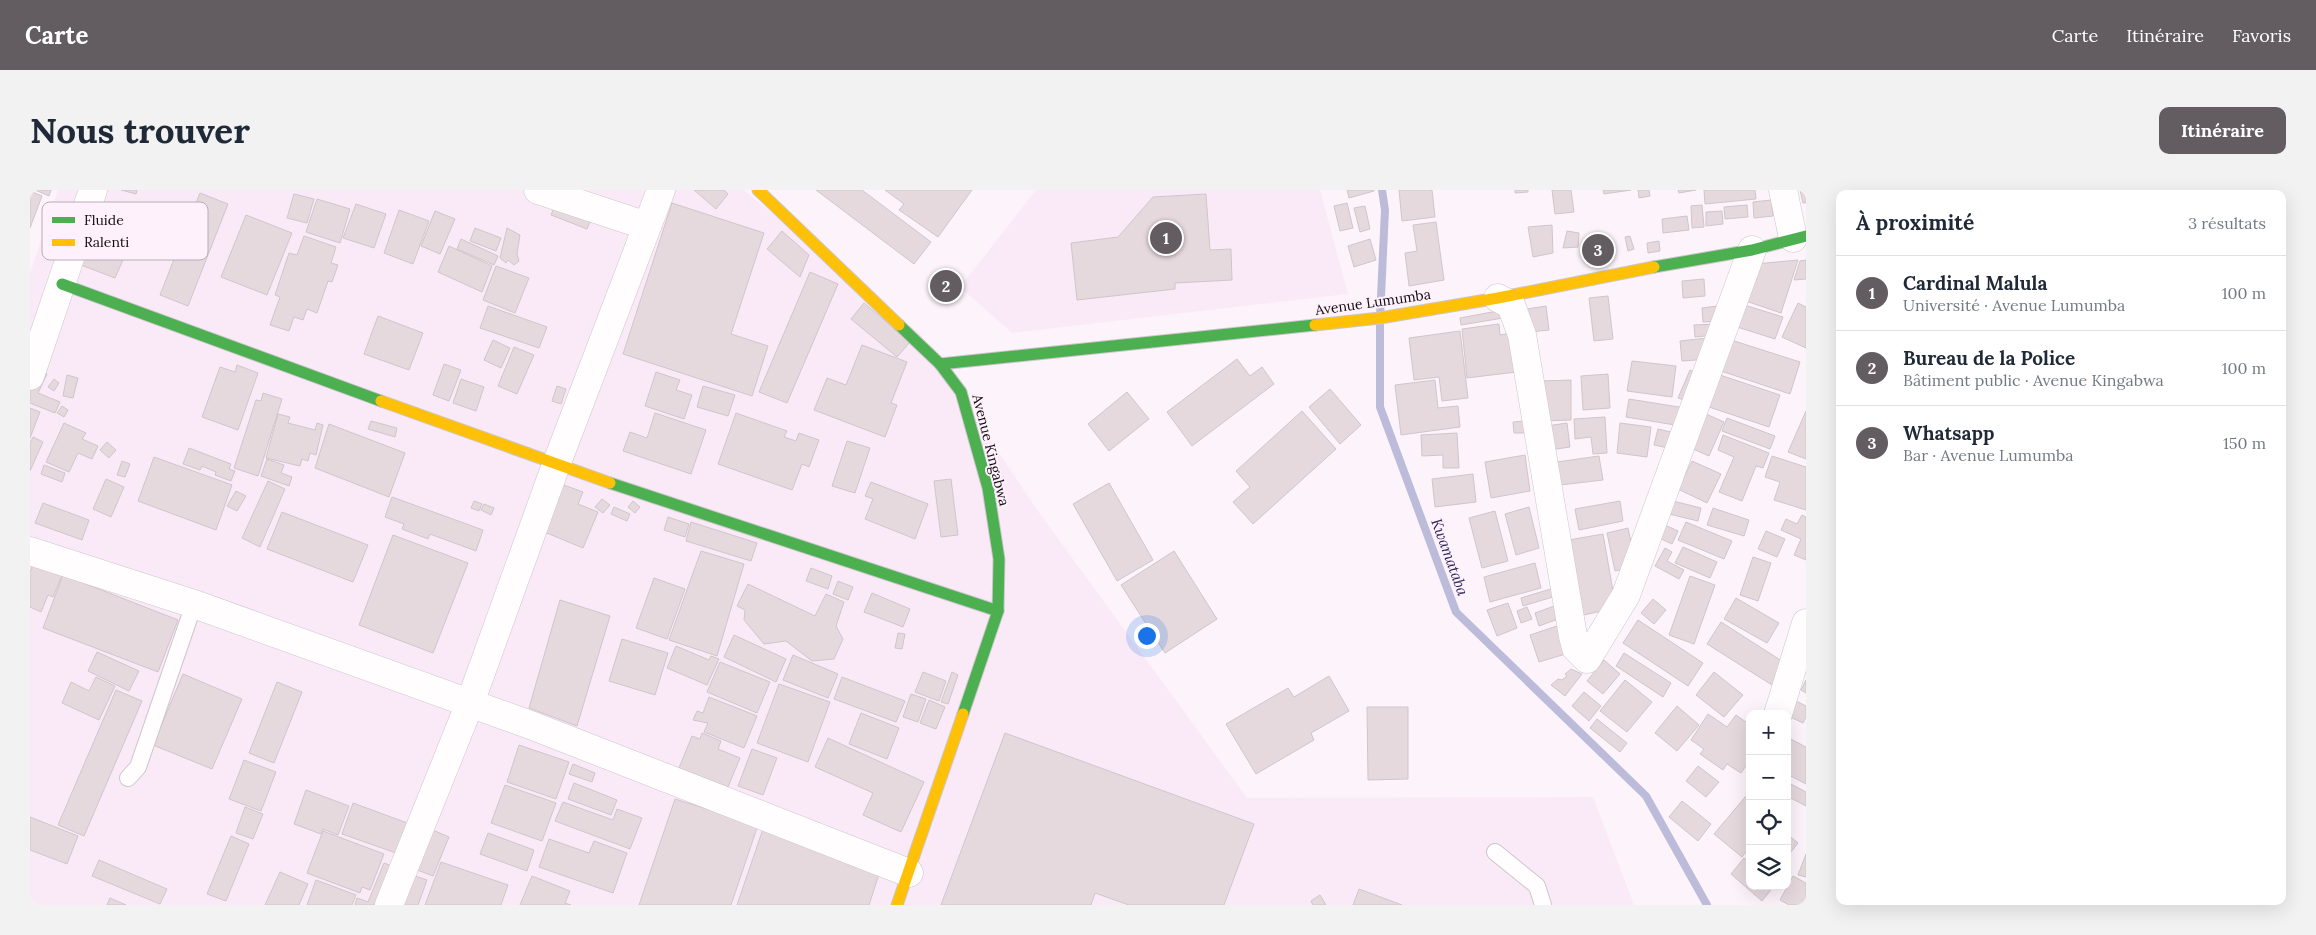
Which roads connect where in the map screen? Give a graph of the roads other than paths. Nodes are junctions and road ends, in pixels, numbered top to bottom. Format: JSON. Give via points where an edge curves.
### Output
{"nodes":[{"id":1,"x":93,"y":190,"type":"edge"},
{"id":2,"x":538,"y":190,"type":"edge"},
{"id":3,"x":661,"y":190,"type":"edge"},
{"id":4,"x":758,"y":190,"type":"edge"},
{"id":5,"x":1783,"y":190,"type":"edge"},
{"id":6,"x":89,"y":202,"type":"edge"},
{"id":7,"x":647,"y":226,"type":"junction"},
{"id":8,"x":1800,"y":237,"type":"edge"},
{"id":9,"x":1752,"y":250,"type":"junction"},
{"id":10,"x":70,"y":260,"type":"edge"},
{"id":11,"x":62,"y":284,"type":"junction"},
{"id":12,"x":1498,"y":298,"type":"junction"},
{"id":13,"x":33,"y":361,"type":"edge"},
{"id":14,"x":940,"y":364,"type":"junction"},
{"id":15,"x":556,"y":465,"type":"junction"},
{"id":16,"x":30,"y":551,"type":"edge"},
{"id":17,"x":194,"y":604,"type":"junction"},
{"id":18,"x":998,"y":611,"type":"junction"},
{"id":19,"x":1806,"y":623,"type":"edge"},
{"id":20,"x":470,"y":703,"type":"junction"},
{"id":21,"x":1779,"y":710,"type":"edge"},
{"id":22,"x":128,"y":778,"type":"dead end"},
{"id":23,"x":1495,"y":852,"type":"dead end"},
{"id":24,"x":909,"y":873,"type":"junction"},
{"id":25,"x":388,"y":905,"type":"edge"},
{"id":26,"x":897,"y":905,"type":"edge"},
{"id":27,"x":1543,"y":905,"type":"edge"}],
"edges":[{"from":1,"to":6,"type":"street"},
{"from":2,"to":7,"type":"street"},
{"from":3,"to":7,"type":"street"},
{"from":4,"to":14,"type":"street","name":"Avenue Kingabwa"},
{"from":5,"to":8,"type":"street"},
{"from":7,"to":15,"type":"street"},
{"from":8,"to":9,"type":"street","name":"Avenue Lumumba"},
{"from":9,"to":12,"type":"street","name":"Avenue Lumumba","via":[[1611,274]]},
{"from":9,"to":12,"type":"street","via":[[1626,594],[1587,659],[1576,648],[1573,636],[1522,335],[1511,305]]},
{"from":10,"to":11,"type":"street"},
{"from":11,"to":13,"type":"street"},
{"from":11,"to":15,"type":"street"},
{"from":12,"to":14,"type":"street","name":"Avenue Lumumba","via":[[1380,318]]},
{"from":14,"to":18,"type":"street","name":"Avenue Kingabwa","via":[[960,392],[988,488],[999,559]]},
{"from":15,"to":18,"type":"street"},
{"from":15,"to":20,"type":"street"},
{"from":16,"to":17,"type":"street"},
{"from":17,"to":20,"type":"street"},
{"from":17,"to":22,"type":"lane","via":[[138,768]]},
{"from":18,"to":24,"type":"street","name":"Avenue Kingabwa"},
{"from":19,"to":21,"type":"street"},
{"from":20,"to":24,"type":"street"},
{"from":20,"to":25,"type":"street"},
{"from":23,"to":27,"type":"lane","via":[[1537,886]]},
{"from":24,"to":26,"type":"street","name":"Avenue Kingabwa"}]}
